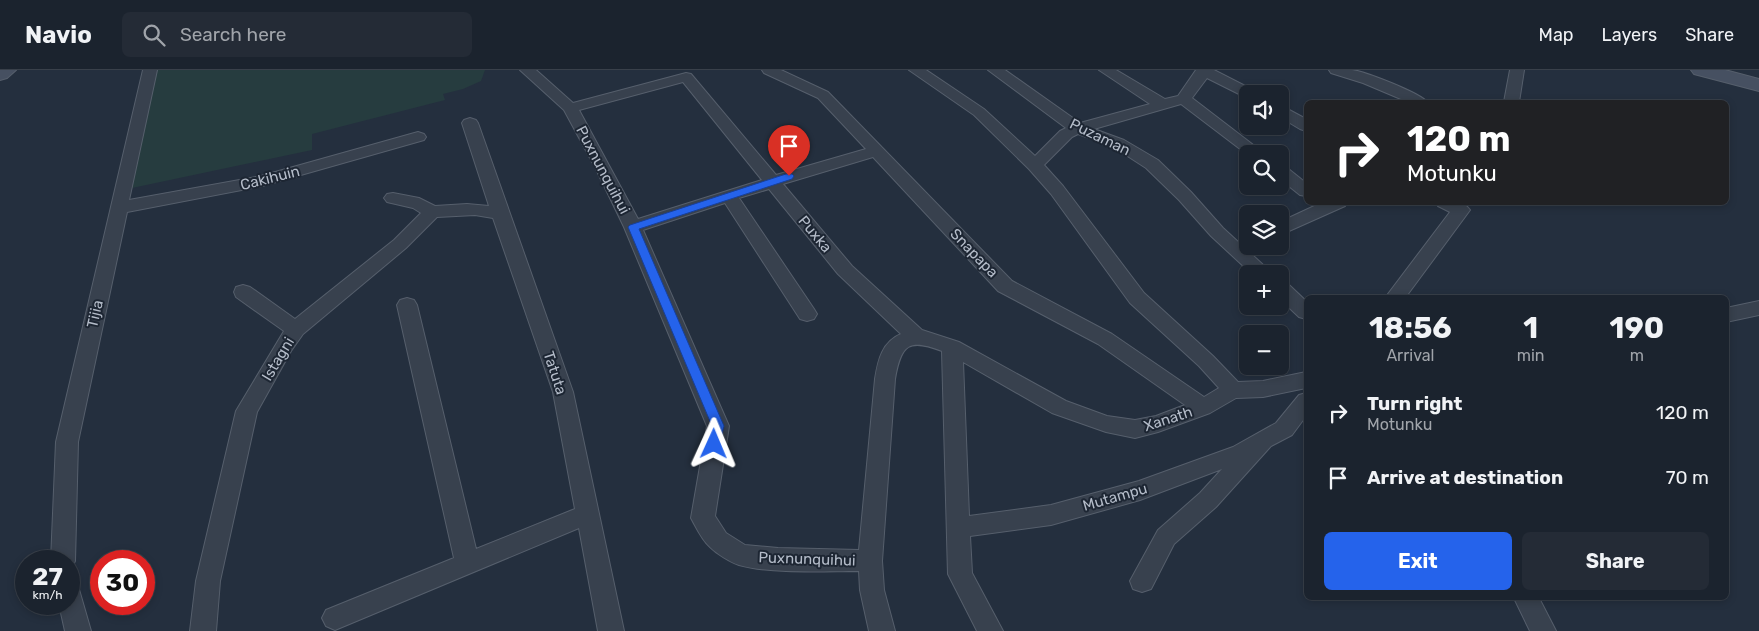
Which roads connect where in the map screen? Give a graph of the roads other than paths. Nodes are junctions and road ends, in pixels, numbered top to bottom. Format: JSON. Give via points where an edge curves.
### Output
{"nodes":[{"id":1,"x":6,"y":70,"type":"edge"},
{"id":2,"x":150,"y":70,"type":"edge"},
{"id":3,"x":527,"y":70,"type":"edge"},
{"id":4,"x":769,"y":70,"type":"edge"},
{"id":5,"x":916,"y":70,"type":"edge"},
{"id":6,"x":994,"y":70,"type":"edge"},
{"id":7,"x":1106,"y":70,"type":"edge"},
{"id":8,"x":1204,"y":70,"type":"edge"},
{"id":9,"x":1336,"y":70,"type":"edge"},
{"id":10,"x":1517,"y":70,"type":"edge"},
{"id":11,"x":1701,"y":70,"type":"edge"},
{"id":12,"x":0,"y":74,"type":"edge"},
{"id":13,"x":1759,"y":85,"type":"edge"},
{"id":14,"x":1239,"y":88,"type":"edge"},
{"id":15,"x":1183,"y":99,"type":"junction"},
{"id":16,"x":1416,"y":100,"type":"edge"},
{"id":17,"x":1512,"y":100,"type":"edge"},
{"id":18,"x":568,"y":105,"type":"junction"},
{"id":19,"x":1163,"y":105,"type":"junction"},
{"id":20,"x":1289,"y":116,"type":"edge"},
{"id":21,"x":470,"y":123,"type":"dead end"},
{"id":22,"x":1304,"y":125,"type":"edge"},
{"id":23,"x":1078,"y":129,"type":"junction"},
{"id":24,"x":418,"y":137,"type":"dead end"},
{"id":25,"x":1245,"y":145,"type":"edge"},
{"id":26,"x":877,"y":151,"type":"junction"},
{"id":27,"x":1035,"y":165,"type":"junction"},
{"id":28,"x":1289,"y":178,"type":"edge"},
{"id":29,"x":772,"y":182,"type":"junction"},
{"id":30,"x":1304,"y":189,"type":"edge"},
{"id":31,"x":729,"y":196,"type":"junction"},
{"id":32,"x":393,"y":198,"type":"dead end"},
{"id":33,"x":1328,"y":205,"type":"edge"},
{"id":34,"x":1452,"y":206,"type":"edge"},
{"id":35,"x":119,"y":208,"type":"junction"},
{"id":36,"x":432,"y":212,"type":"junction"},
{"id":37,"x":501,"y":215,"type":"junction"},
{"id":38,"x":1289,"y":224,"type":"edge"},
{"id":39,"x":633,"y":227,"type":"junction"},
{"id":40,"x":1239,"y":243,"type":"edge"},
{"id":41,"x":1249,"y":255,"type":"edge"},
{"id":42,"x":1257,"y":265,"type":"edge"},
{"id":43,"x":243,"y":292,"type":"dead end"},
{"id":44,"x":1396,"y":295,"type":"edge"},
{"id":45,"x":1289,"y":296,"type":"edge"},
{"id":46,"x":407,"y":305,"type":"dead end"},
{"id":47,"x":1759,"y":308,"type":"edge"},
{"id":48,"x":1304,"y":310,"type":"edge"},
{"id":49,"x":806,"y":314,"type":"dead end"},
{"id":50,"x":1729,"y":314,"type":"edge"},
{"id":51,"x":296,"y":329,"type":"junction"},
{"id":52,"x":916,"y":336,"type":"junction"},
{"id":53,"x":952,"y":347,"type":"junction"},
{"id":54,"x":1304,"y":380,"type":"edge"},
{"id":55,"x":1233,"y":390,"type":"junction"},
{"id":56,"x":1304,"y":404,"type":"edge"},
{"id":57,"x":1203,"y":407,"type":"junction"},
{"id":58,"x":1263,"y":440,"type":"junction"},
{"id":59,"x":588,"y":514,"type":"junction"},
{"id":60,"x":959,"y":527,"type":"junction"},
{"id":61,"x":63,"y":550,"type":"edge"},
{"id":62,"x":870,"y":561,"type":"junction"},
{"id":63,"x":467,"y":563,"type":"junction"},
{"id":64,"x":1142,"y":581,"type":"dead end"},
{"id":65,"x":1527,"y":600,"type":"edge"},
{"id":66,"x":74,"y":615,"type":"edge"},
{"id":67,"x":335,"y":618,"type":"dead end"},
{"id":68,"x":78,"y":631,"type":"edge"},
{"id":69,"x":204,"y":631,"type":"edge"},
{"id":70,"x":611,"y":631,"type":"edge"},
{"id":71,"x":882,"y":631,"type":"edge"},
{"id":72,"x":990,"y":631,"type":"edge"},
{"id":73,"x":1543,"y":631,"type":"edge"}],
"edges":[{"from":1,"to":12,"type":"street"},
{"from":2,"to":35,"type":"street","name":"Tijia"},
{"from":3,"to":18,"type":"street"},
{"from":4,"to":26,"type":"street","name":"Snapapa","via":[[823,94]]},
{"from":5,"to":27,"type":"street","via":[[979,112]]},
{"from":6,"to":23,"type":"street","name":"Puzaman"},
{"from":7,"to":19,"type":"street"},
{"from":8,"to":14,"type":"street"},
{"from":8,"to":15,"type":"street"},
{"from":9,"to":16,"type":"street","via":[[1357,75]]},
{"from":10,"to":17,"type":"street"},
{"from":11,"to":13,"type":"street"},
{"from":15,"to":19,"type":"street"},
{"from":15,"to":25,"type":"street"},
{"from":18,"to":29,"type":"street","name":"Puxka","via":[[686,77]]},
{"from":18,"to":39,"type":"street","name":"Puxnunquihui"},
{"from":19,"to":23,"type":"street"},
{"from":20,"to":22,"type":"street"},
{"from":21,"to":37,"type":"street","name":"Tatuta"},
{"from":23,"to":27,"type":"street","via":[[1066,134]]},
{"from":23,"to":40,"type":"street","name":"Puzaman","via":[[1118,143],[1152,164]]},
{"from":24,"to":35,"type":"street","name":"Cakihuin","via":[[262,181]]},
{"from":26,"to":29,"type":"street"},
{"from":26,"to":57,"type":"street","name":"Snapapa","via":[[1005,286],[1105,339]]},
{"from":27,"to":55,"type":"street","via":[[1138,298]]},
{"from":28,"to":30,"type":"street"},
{"from":29,"to":31,"type":"street"},
{"from":29,"to":52,"type":"street","name":"Puxka","via":[[845,270]]},
{"from":31,"to":39,"type":"street"},
{"from":31,"to":49,"type":"street"},
{"from":32,"to":36,"type":"street","via":[[419,204]]},
{"from":33,"to":38,"type":"street"},
{"from":34,"to":44,"type":"street"},
{"from":35,"to":61,"type":"street","name":"Tijia","via":[[67,442]]},
{"from":36,"to":37,"type":"street","via":[[474,208]]},
{"from":36,"to":51,"type":"street","name":"Istagni","via":[[400,244]]},
{"from":37,"to":59,"type":"street","name":"Tatuta","via":[[563,392]]},
{"from":39,"to":62,"type":"street","name":"Puxnunquihui","via":[[718,426],[703,518],[718,540],[741,555]]},
{"from":41,"to":42,"type":"street","name":"Puzaman"},
{"from":43,"to":51,"type":"street"},
{"from":45,"to":48,"type":"street"},
{"from":46,"to":63,"type":"street"},
{"from":47,"to":50,"type":"street"},
{"from":51,"to":69,"type":"street","name":"Istagni","via":[[247,411],[208,581]]},
{"from":52,"to":53,"type":"street","name":"Xanath"},
{"from":52,"to":62,"type":"street","via":[[901,342],[890,356],[885,379]]},
{"from":53,"to":57,"type":"street","name":"Xanath","via":[[1059,407],[1106,424],[1135,429]]},
{"from":53,"to":60,"type":"street"},
{"from":54,"to":55,"type":"street","via":[[1263,389]]},
{"from":55,"to":57,"type":"street","name":"Xanath"},
{"from":56,"to":58,"type":"street","name":"Mutampu","via":[[1284,429]]},
{"from":58,"to":60,"type":"street","name":"Mutampu","via":[[1241,452],[1140,490],[1051,515]]},
{"from":58,"to":64,"type":"street","name":"Mutampu","via":[[1208,500],[1166,537]]},
{"from":59,"to":63,"type":"street"},
{"from":59,"to":70,"type":"street","name":"Tatuta"},
{"from":60,"to":72,"type":"street","via":[[960,574]]},
{"from":62,"to":71,"type":"street","via":[[872,590]]},
{"from":63,"to":67,"type":"street"},
{"from":65,"to":73,"type":"street"},
{"from":66,"to":68,"type":"street"}]}
